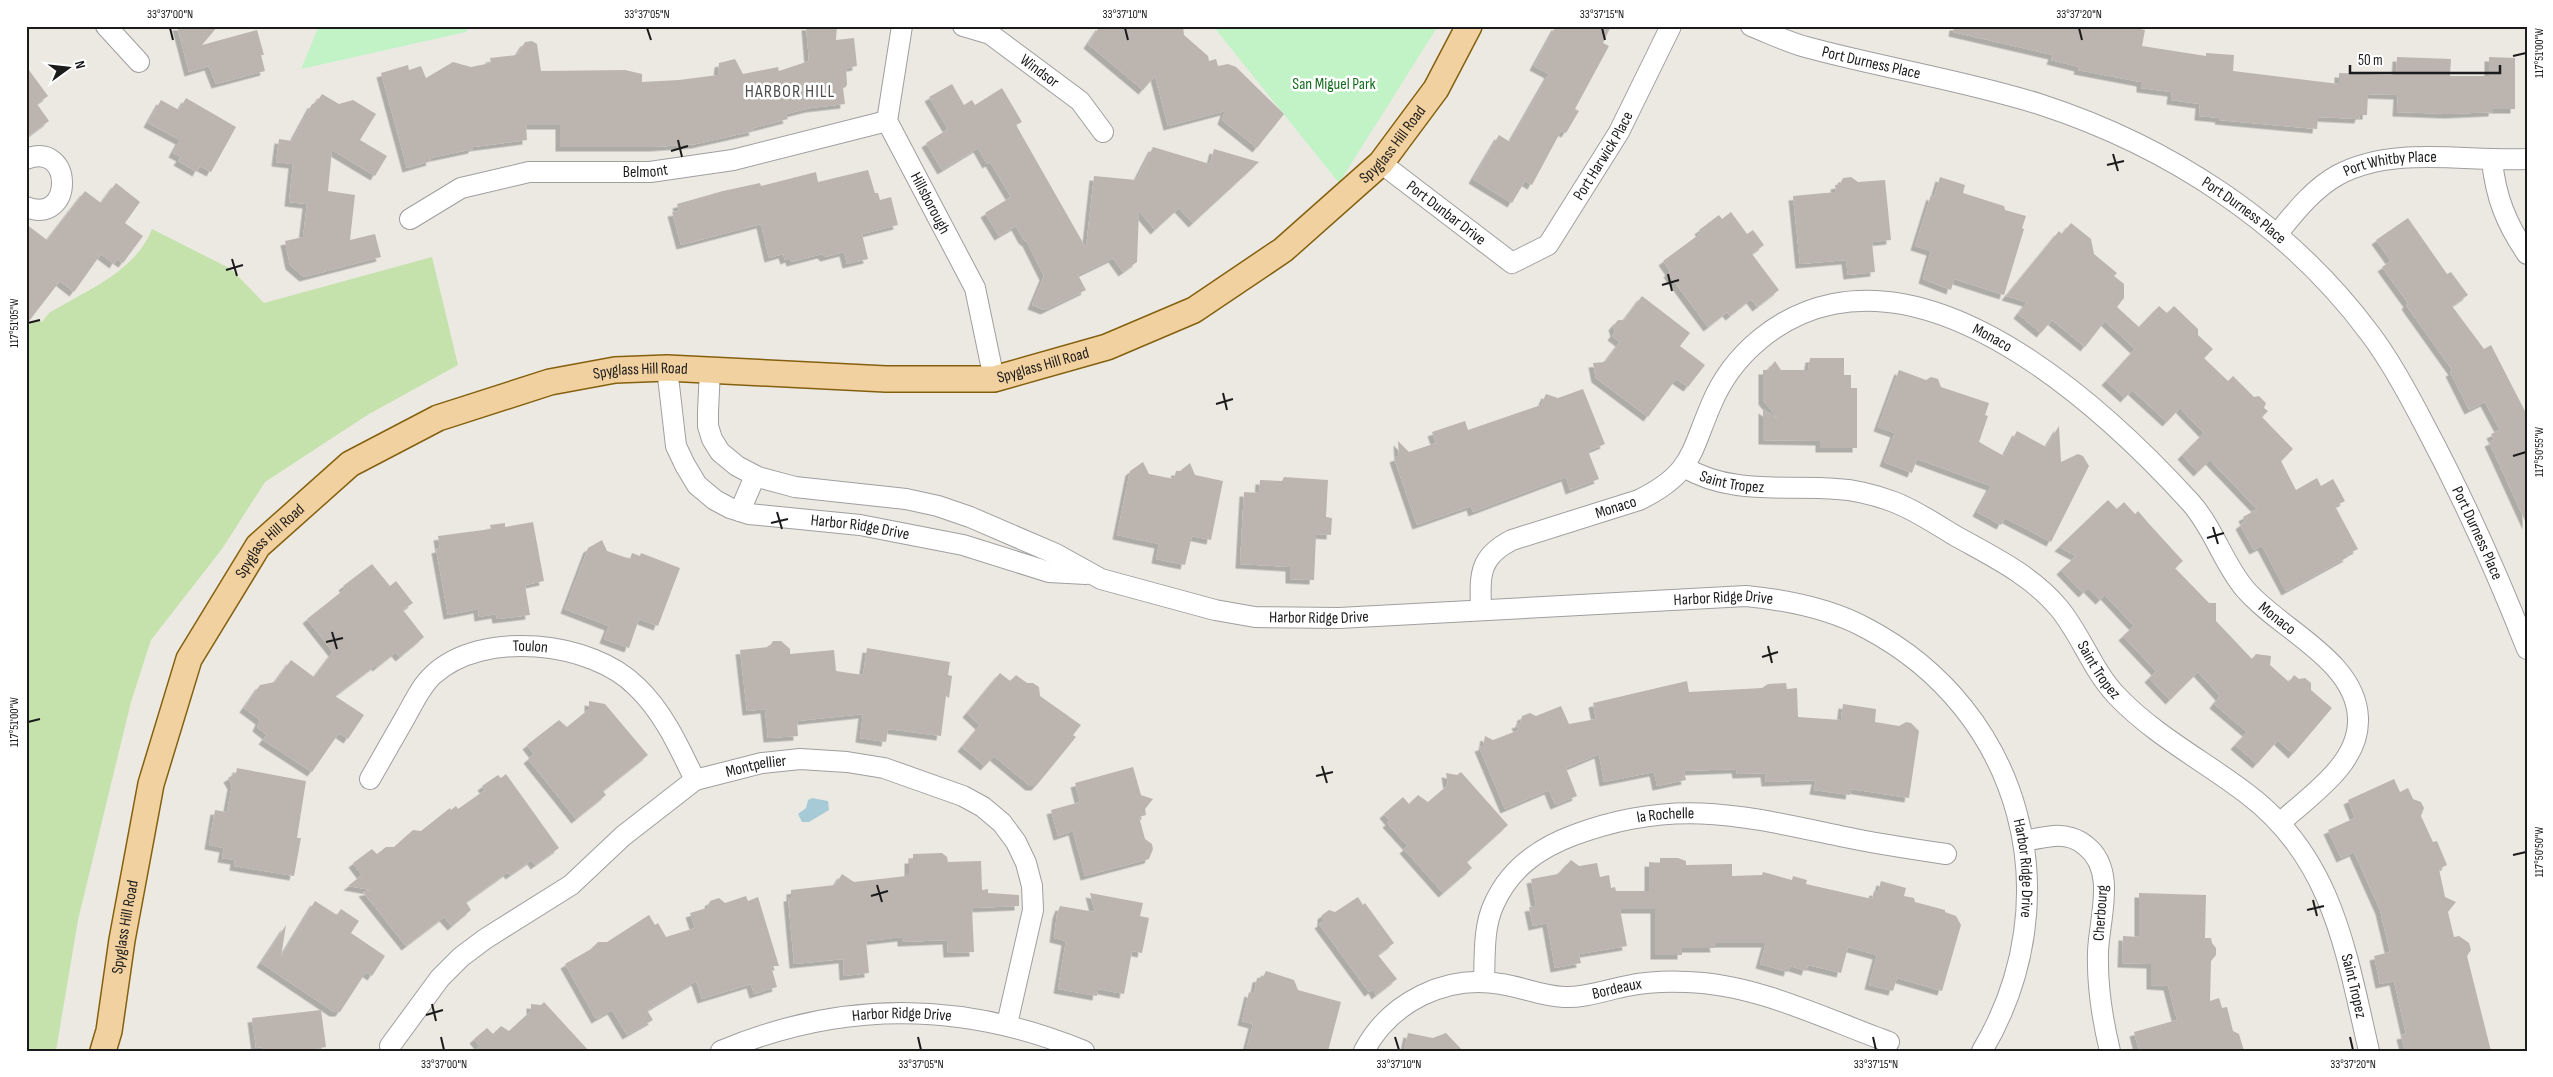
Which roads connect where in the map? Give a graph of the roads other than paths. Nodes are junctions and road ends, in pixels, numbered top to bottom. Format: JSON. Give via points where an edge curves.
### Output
{"nodes":[{"id":1,"x":106,"y":26,"type":"edge"},
{"id":2,"x":902,"y":26,"type":"edge"},
{"id":3,"x":962,"y":26,"type":"edge"},
{"id":4,"x":1469,"y":26,"type":"edge"},
{"id":5,"x":1671,"y":26,"type":"edge"},
{"id":6,"x":1751,"y":26,"type":"edge"},
{"id":7,"x":139,"y":62,"type":"dead end"},
{"id":8,"x":887,"y":122,"type":"junction"},
{"id":9,"x":1103,"y":132,"type":"dead end"},
{"id":10,"x":26,"y":159,"type":"edge"},
{"id":11,"x":2527,"y":159,"type":"edge"},
{"id":12,"x":2492,"y":161,"type":"junction"},
{"id":13,"x":1381,"y":163,"type":"junction"},
{"id":14,"x":26,"y":206,"type":"edge"},
{"id":15,"x":410,"y":219,"type":"dead end"},
{"id":16,"x":2278,"y":233,"type":"junction"},
{"id":17,"x":2527,"y":254,"type":"edge"},
{"id":18,"x":1512,"y":263,"type":"joint"},
{"id":19,"x":667,"y":368,"type":"junction"},
{"id":20,"x":710,"y":369,"type":"junction"},
{"id":21,"x":994,"y":379,"type":"junction"},
{"id":22,"x":1684,"y":467,"type":"junction"},
{"id":23,"x":755,"y":476,"type":"junction"},
{"id":24,"x":740,"y":511,"type":"junction"},
{"id":25,"x":1088,"y":574,"type":"junction"},
{"id":26,"x":1481,"y":610,"type":"junction"},
{"id":27,"x":2527,"y":649,"type":"edge"},
{"id":28,"x":370,"y":779,"type":"dead end"},
{"id":29,"x":695,"y":780,"type":"junction"},
{"id":30,"x":2280,"y":824,"type":"junction"},
{"id":31,"x":2024,"y":841,"type":"junction"},
{"id":32,"x":1946,"y":854,"type":"dead end"},
{"id":33,"x":1484,"y":982,"type":"junction"},
{"id":34,"x":1007,"y":1024,"type":"junction"},
{"id":35,"x":1889,"y":1042,"type":"dead end"},
{"id":36,"x":390,"y":1046,"type":"dead end"},
{"id":37,"x":103,"y":1051,"type":"edge"},
{"id":38,"x":721,"y":1051,"type":"edge"},
{"id":39,"x":1084,"y":1051,"type":"edge"},
{"id":40,"x":1364,"y":1051,"type":"edge"},
{"id":41,"x":1982,"y":1051,"type":"edge"},
{"id":42,"x":2110,"y":1051,"type":"edge"},
{"id":43,"x":2370,"y":1051,"type":"edge"}],
"edges":[{"from":1,"to":7,"type":"street"},
{"from":2,"to":8,"type":"street"},
{"from":3,"to":9,"type":"street","name":"Windsor","via":[[990,34],[1080,101]]},
{"from":4,"to":13,"type":"main road","name":"Spyglass Hill Road","via":[[1436,89]]},
{"from":5,"to":18,"type":"street","name":"Port Harwick Place","via":[[1618,132],[1548,245]]},
{"from":6,"to":16,"type":"street","name":"Port Durness Place","via":[[1803,46],[1996,92],[2066,113],[2152,151],[2239,204]]},
{"from":8,"to":15,"type":"street","name":"Belmont","via":[[733,160],[650,172],[529,172],[461,188]]},
{"from":8,"to":21,"type":"street","name":"Hillsborough","via":[[975,288]]},
{"from":10,"to":14,"type":"street","via":[[36,156],[52,161],[64,184],[57,201],[49,206],[41,209]]},
{"from":11,"to":12,"type":"street","name":"Port Whitby Place"},
{"from":12,"to":16,"type":"street","name":"Port Whitby Place","via":[[2405,158],[2363,164],[2337,175],[2320,188],[2294,212]]},
{"from":12,"to":17,"type":"street","via":[[2495,190],[2510,228]]},
{"from":13,"to":18,"type":"street","name":"Port Dunbar Drive"},
{"from":13,"to":21,"type":"main road","name":"Spyglass Hill Road","via":[[1283,250],[1194,310],[1107,347]]},
{"from":16,"to":27,"type":"street","name":"Port Durness Place","via":[[2355,314],[2403,386],[2475,524]]},
{"from":19,"to":20,"type":"main road","name":"Spyglass Hill Road"},
{"from":19,"to":24,"type":"street","name":"Harbor Ridge Drive","via":[[676,446],[685,465],[697,485],[715,500]]},
{"from":19,"to":37,"type":"main road","name":"Spyglass Hill Road","via":[[615,370],[550,382],[438,418],[350,464],[258,546],[186,668],[151,784]]},
{"from":20,"to":21,"type":"main road","name":"Spyglass Hill Road","via":[[886,378]]},
{"from":20,"to":23,"type":"street","name":"Harbor Ridge Drive","via":[[708,426],[712,439],[720,452]]},
{"from":22,"to":26,"type":"street","name":"Monaco","via":[[1657,491],[1639,500],[1499,546],[1482,567]]},
{"from":22,"to":30,"type":"street","name":"Saint Tropez","via":[[1701,477],[1724,484],[1839,488],[1868,493],[1914,512],[2016,570],[2058,607],[2075,630],[2098,673],[2117,696],[2138,716],[2248,794]]},
{"from":22,"to":30,"type":"street","name":"Monaco","via":[[1696,449],[1711,404],[1740,358],[1774,329],[1805,312],[1831,304],[1884,301],[1957,321],[2025,355],[2120,432],[2192,504],[2244,588],[2348,682],[2358,719],[2356,738],[2349,755]]},
{"from":23,"to":24,"type":"street"},
{"from":23,"to":25,"type":"street","name":"Harbor Ridge Drive","via":[[795,487],[906,499],[938,506],[970,516],[1056,554]]},
{"from":24,"to":25,"type":"street","name":"Harbor Ridge Drive","via":[[860,525],[963,545],[1049,572]]},
{"from":25,"to":26,"type":"street","name":"Harbor Ridge Drive","via":[[1215,610],[1255,617],[1340,618]]},
{"from":26,"to":31,"type":"street","name":"Harbor Ridge Drive","via":[[1746,596],[1785,601],[1866,628],[1906,652],[1953,694],[1980,730],[1997,758],[2014,802]]},
{"from":28,"to":29,"type":"street","name":"Toulon","via":[[419,693],[433,675],[452,662],[477,652],[527,645],[557,648],[587,658],[611,668],[636,686],[672,734]]},
{"from":29,"to":34,"type":"street","name":"Montpellier","via":[[762,763],[800,759],[847,762],[884,768],[962,796],[983,808],[1002,823],[1016,842],[1032,886],[1030,927]]},
{"from":29,"to":36,"type":"street","name":"Montpellier","via":[[624,836],[571,885],[461,957],[440,978]]},
{"from":30,"to":43,"type":"street","name":"Saint Tropez","via":[[2306,856],[2327,893],[2342,934]]},
{"from":31,"to":41,"type":"street","name":"Harbor Ridge Drive","via":[[2028,894],[2025,941],[2008,1001]]},
{"from":31,"to":42,"type":"street","name":"Cherbourg","via":[[2067,836],[2092,850],[2100,862],[2104,876],[2098,984]]},
{"from":32,"to":33,"type":"street","name":"la Rochelle","via":[[1726,814],[1664,813],[1595,827],[1536,852],[1504,884],[1493,905],[1487,928]]},
{"from":33,"to":35,"type":"street","name":"Bordeaux","via":[[1566,997],[1658,982],[1717,984],[1761,993]]},
{"from":33,"to":40,"type":"street","name":"Bordeaux","via":[[1448,985],[1423,994],[1400,1008],[1381,1026]]},
{"from":34,"to":38,"type":"street","name":"Harbor Ridge Drive","via":[[938,1013],[890,1012],[843,1016],[750,1038]]},
{"from":34,"to":39,"type":"street","name":"Harbor Ridge Drive"}]}
